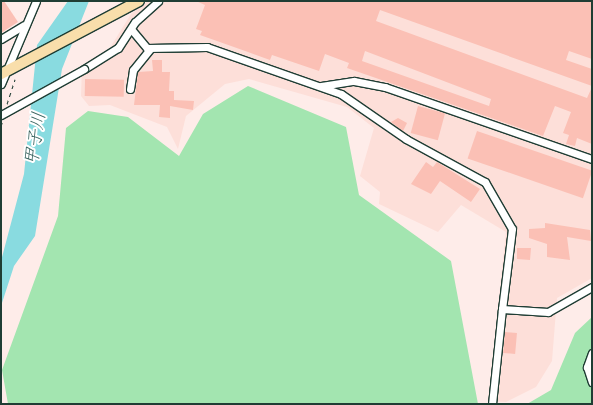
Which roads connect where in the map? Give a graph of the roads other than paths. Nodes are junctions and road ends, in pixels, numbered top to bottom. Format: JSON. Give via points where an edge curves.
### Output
{"nodes":[{"id":1,"x":36,"y":1,"type":"edge"},
{"id":2,"x":131,"y":1,"type":"edge"},
{"id":3,"x":139,"y":1,"type":"edge"},
{"id":4,"x":158,"y":1,"type":"edge"},
{"id":5,"x":99,"y":22,"type":"junction"},
{"id":6,"x":24,"y":25,"type":"junction"},
{"id":7,"x":131,"y":29,"type":"junction"},
{"id":8,"x":1,"y":39,"type":"edge"},
{"id":9,"x":151,"y":48,"type":"junction"},
{"id":10,"x":7,"y":70,"type":"edge"},
{"id":11,"x":1,"y":84,"type":"edge"},
{"id":12,"x":320,"y":86,"type":"junction"},
{"id":13,"x":130,"y":89,"type":"dead end"},
{"id":14,"x":2,"y":116,"type":"edge"},
{"id":15,"x":592,"y":159,"type":"edge"},
{"id":16,"x":592,"y":287,"type":"edge"},
{"id":17,"x":502,"y":310,"type":"junction"},
{"id":18,"x":592,"y":353,"type":"edge"},
{"id":19,"x":592,"y":382,"type":"edge"},
{"id":20,"x":492,"y":404,"type":"edge"}],
"edges":[{"from":1,"to":6,"type":"street"},
{"from":2,"to":5,"type":"highway"},
{"from":3,"to":5,"type":"highway"},
{"from":4,"to":7,"type":"street"},
{"from":5,"to":10,"type":"highway"},
{"from":6,"to":8,"type":"street"},
{"from":6,"to":10,"type":"street"},
{"from":7,"to":9,"type":"street"},
{"from":7,"to":14,"type":"street","bridge":true,"via":[[109,56]]},
{"from":9,"to":12,"type":"street","via":[[207,47]]},
{"from":9,"to":13,"type":"street","via":[[133,70]]},
{"from":10,"to":11,"type":"street"},
{"from":12,"to":15,"type":"street","via":[[354,81],[385,88]]},
{"from":12,"to":17,"type":"street","via":[[341,94],[406,139],[485,182],[512,229]]},
{"from":16,"to":17,"type":"street","via":[[548,312]]},
{"from":17,"to":20,"type":"street"},
{"from":18,"to":19,"type":"street","via":[[587,367]]}]}
